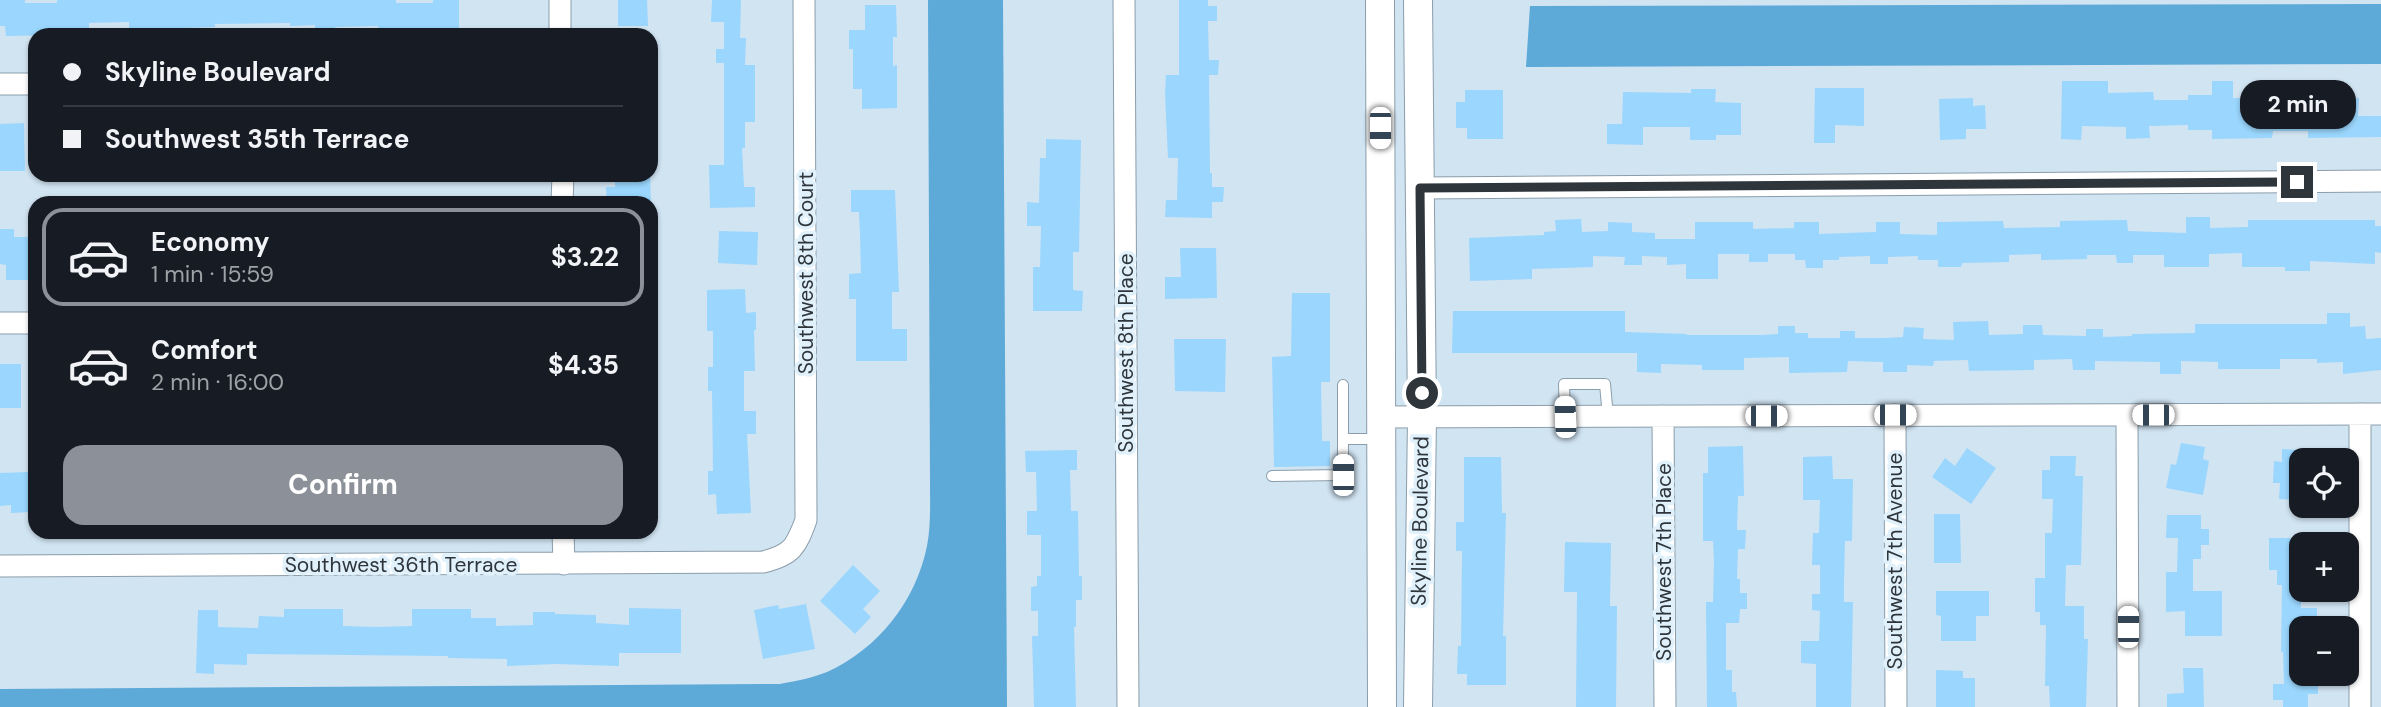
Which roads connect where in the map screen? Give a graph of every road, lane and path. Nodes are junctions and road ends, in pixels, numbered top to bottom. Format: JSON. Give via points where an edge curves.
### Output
{"nodes":[{"id":1,"x":560,"y":0,"type":"edge"},
{"id":2,"x":804,"y":0,"type":"edge"},
{"id":3,"x":1124,"y":0,"type":"edge"},
{"id":4,"x":1380,"y":0,"type":"edge"},
{"id":5,"x":1418,"y":0,"type":"edge"},
{"id":6,"x":561,"y":28,"type":"edge"},
{"id":7,"x":0,"y":84,"type":"edge"},
{"id":8,"x":28,"y":84,"type":"edge"},
{"id":9,"x":2381,"y":181,"type":"edge"},
{"id":10,"x":1420,"y":188,"type":"junction"},
{"id":11,"x":0,"y":323,"type":"edge"},
{"id":12,"x":28,"y":323,"type":"edge"},
{"id":13,"x":1343,"y":385,"type":"dead end"},
{"id":14,"x":2381,"y":414,"type":"edge"},
{"id":15,"x":1895,"y":415,"type":"junction"},
{"id":16,"x":2127,"y":415,"type":"junction"},
{"id":17,"x":2360,"y":415,"type":"junction"},
{"id":18,"x":1663,"y":416,"type":"junction"},
{"id":19,"x":1565,"y":417,"type":"junction"},
{"id":20,"x":1608,"y":417,"type":"junction"},
{"id":21,"x":1422,"y":418,"type":"junction"},
{"id":22,"x":1381,"y":428,"type":"junction"},
{"id":23,"x":1343,"y":439,"type":"junction"},
{"id":24,"x":1272,"y":476,"type":"dead end"},
{"id":25,"x":563,"y":539,"type":"edge"},
{"id":26,"x":797,"y":544,"type":"joint"},
{"id":27,"x":564,"y":564,"type":"junction"},
{"id":28,"x":0,"y":566,"type":"edge"},
{"id":29,"x":1128,"y":707,"type":"edge"},
{"id":30,"x":1382,"y":707,"type":"edge"},
{"id":31,"x":1418,"y":707,"type":"edge"},
{"id":32,"x":1665,"y":707,"type":"edge"},
{"id":33,"x":1896,"y":707,"type":"edge"},
{"id":34,"x":2129,"y":707,"type":"edge"},
{"id":35,"x":2360,"y":707,"type":"edge"}],
"edges":[{"from":1,"to":6,"type":"street"},
{"from":2,"to":26,"type":"street","name":"Southwest 8th Court","via":[[807,494],[806,520]]},
{"from":3,"to":29,"type":"street","name":"Southwest 8th Place"},
{"from":4,"to":22,"type":"street","name":"Skyline Boulevard"},
{"from":5,"to":10,"type":"street","name":"Skyline Boulevard"},
{"from":7,"to":8,"type":"street"},
{"from":9,"to":10,"type":"street"},
{"from":10,"to":21,"type":"street","name":"Skyline Boulevard"},
{"from":11,"to":12,"type":"street"},
{"from":13,"to":23,"type":"lane"},
{"from":14,"to":17,"type":"street"},
{"from":15,"to":16,"type":"street"},
{"from":15,"to":18,"type":"street"},
{"from":15,"to":33,"type":"street","name":"Southwest 7th Avenue"},
{"from":16,"to":17,"type":"street"},
{"from":16,"to":34,"type":"street"},
{"from":17,"to":35,"type":"street"},
{"from":18,"to":20,"type":"street"},
{"from":18,"to":32,"type":"street","name":"Southwest 7th Place"},
{"from":19,"to":20,"type":"street"},
{"from":19,"to":20,"type":"lane","via":[[1564,384],[1605,384]]},
{"from":19,"to":21,"type":"street"},
{"from":21,"to":22,"type":"street"},
{"from":21,"to":31,"type":"street","name":"Skyline Boulevard"},
{"from":22,"to":23,"type":"lane"},
{"from":22,"to":30,"type":"street","name":"Skyline Boulevard"},
{"from":23,"to":24,"type":"lane","via":[[1343,475]]},
{"from":25,"to":27,"type":"street"},
{"from":26,"to":27,"type":"street","name":"Southwest 36th Terrace","via":[[782,557],[764,562]]},
{"from":27,"to":28,"type":"street","name":"Southwest 36th Terrace"}]}
